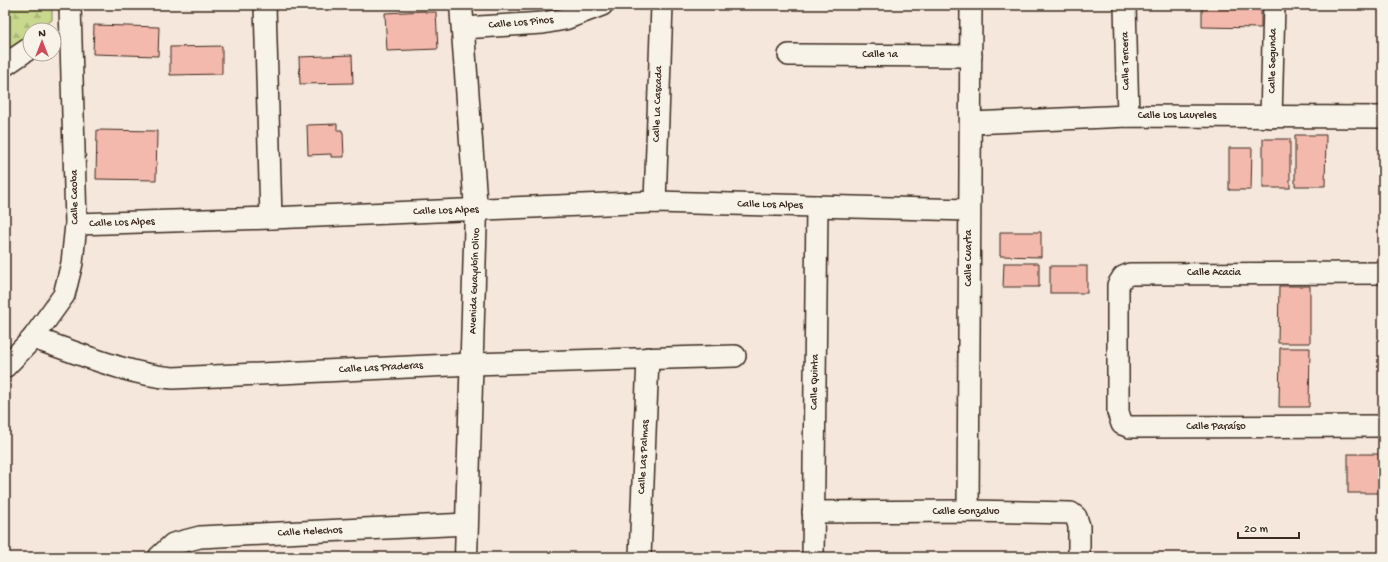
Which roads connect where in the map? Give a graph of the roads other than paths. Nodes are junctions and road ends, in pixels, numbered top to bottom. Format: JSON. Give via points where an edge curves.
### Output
{"nodes":[{"id":1,"x":265,"y":5,"type":"edge"},
{"id":2,"x":461,"y":5,"type":"edge"},
{"id":3,"x":602,"y":5,"type":"edge"},
{"id":4,"x":662,"y":5,"type":"edge"},
{"id":5,"x":971,"y":5,"type":"edge"},
{"id":6,"x":1125,"y":5,"type":"edge"},
{"id":7,"x":1274,"y":5,"type":"edge"},
{"id":8,"x":65,"y":19,"type":"edge"},
{"id":9,"x":463,"y":28,"type":"junction"},
{"id":10,"x":22,"y":53,"type":"edge"},
{"id":11,"x":790,"y":55,"type":"dead end"},
{"id":12,"x":971,"y":56,"type":"junction"},
{"id":13,"x":5,"y":65,"type":"edge"},
{"id":14,"x":1128,"y":116,"type":"junction"},
{"id":15,"x":1271,"y":117,"type":"junction"},
{"id":16,"x":1383,"y":117,"type":"edge"},
{"id":17,"x":971,"y":123,"type":"junction"},
{"id":18,"x":655,"y":202,"type":"junction"},
{"id":19,"x":817,"y":206,"type":"junction"},
{"id":20,"x":476,"y":210,"type":"junction"},
{"id":21,"x":969,"y":210,"type":"junction"},
{"id":22,"x":271,"y":218,"type":"junction"},
{"id":23,"x":76,"y":224,"type":"junction"},
{"id":24,"x":1383,"y":272,"type":"edge"},
{"id":25,"x":33,"y":338,"type":"junction"},
{"id":26,"x":1118,"y":353,"type":"joint"},
{"id":27,"x":735,"y":356,"type":"dead end"},
{"id":28,"x":648,"y":358,"type":"junction"},
{"id":29,"x":472,"y":364,"type":"junction"},
{"id":30,"x":5,"y":367,"type":"edge"},
{"id":31,"x":1383,"y":426,"type":"edge"},
{"id":32,"x":968,"y":511,"type":"junction"},
{"id":33,"x":813,"y":512,"type":"junction"},
{"id":34,"x":467,"y":524,"type":"junction"},
{"id":35,"x":159,"y":557,"type":"edge"},
{"id":36,"x":466,"y":557,"type":"edge"},
{"id":37,"x":640,"y":557,"type":"edge"},
{"id":38,"x":812,"y":557,"type":"edge"},
{"id":39,"x":1079,"y":557,"type":"edge"}],
"edges":[{"from":1,"to":22,"type":"street"},
{"from":2,"to":9,"type":"main road","name":"Avenida Guayubín Olivo"},
{"from":3,"to":9,"type":"street","name":"Calle Los Pinos","via":[[565,19],[543,23]]},
{"from":4,"to":18,"type":"street","name":"Calle La Cascada"},
{"from":5,"to":12,"type":"street","name":"Calle Cuarta"},
{"from":6,"to":14,"type":"street","name":"Calle Tercera"},
{"from":7,"to":15,"type":"street","name":"Calle Segunda"},
{"from":8,"to":23,"type":"street","name":"Calle Caoba"},
{"from":9,"to":20,"type":"main road","name":"Avenida Guayubín Olivo"},
{"from":10,"to":13,"type":"street"},
{"from":11,"to":12,"type":"street","name":"Calle 1a"},
{"from":12,"to":17,"type":"street","name":"Calle Cuarta"},
{"from":14,"to":15,"type":"street","name":"Calle Los Laureles"},
{"from":14,"to":17,"type":"street","name":"Calle Los Laureles"},
{"from":15,"to":16,"type":"street","name":"Calle Los Laureles"},
{"from":17,"to":21,"type":"street","name":"Calle Cuarta"},
{"from":18,"to":19,"type":"street","name":"Calle Los Alpes"},
{"from":18,"to":20,"type":"street","name":"Calle Los Alpes"},
{"from":19,"to":21,"type":"street","name":"Calle Los Alpes"},
{"from":19,"to":33,"type":"street","name":"Calle Quinta"},
{"from":20,"to":22,"type":"street","name":"Calle Los Alpes"},
{"from":20,"to":29,"type":"main road","name":"Avenida Guayubín Olivo"},
{"from":21,"to":32,"type":"street","name":"Calle Cuarta"},
{"from":22,"to":23,"type":"street","name":"Calle Los Alpes"},
{"from":23,"to":25,"type":"street","name":"Calle Caoba","via":[[72,263],[64,295]]},
{"from":24,"to":26,"type":"street","name":"Calle Acacia","via":[[1130,274],[1123,277],[1118,285]]},
{"from":25,"to":29,"type":"street","name":"Calle Las Praderas","via":[[128,370],[172,378]]},
{"from":25,"to":30,"type":"street","name":"Calle Caoba"},
{"from":26,"to":31,"type":"street","name":"Calle Paraíso","via":[[1118,412],[1122,424],[1130,427]]},
{"from":27,"to":28,"type":"street","name":"Calle Las Praderas"},
{"from":28,"to":29,"type":"street","name":"Calle Las Praderas"},
{"from":28,"to":37,"type":"street","name":"Calle Las Palmas"},
{"from":29,"to":34,"type":"main road","name":"Avenida Guayubín Olivo"},
{"from":32,"to":33,"type":"street","name":"Calle Gonzalvo"},
{"from":32,"to":39,"type":"street","name":"Calle Gonzalvo","via":[[1070,513],[1076,516],[1079,526]]},
{"from":33,"to":38,"type":"street","name":"Calle Quinta"},
{"from":34,"to":35,"type":"street","name":"Calle Helechos","via":[[200,538],[172,544]]},
{"from":34,"to":36,"type":"main road","name":"Avenida Guayubín Olivo"}]}
